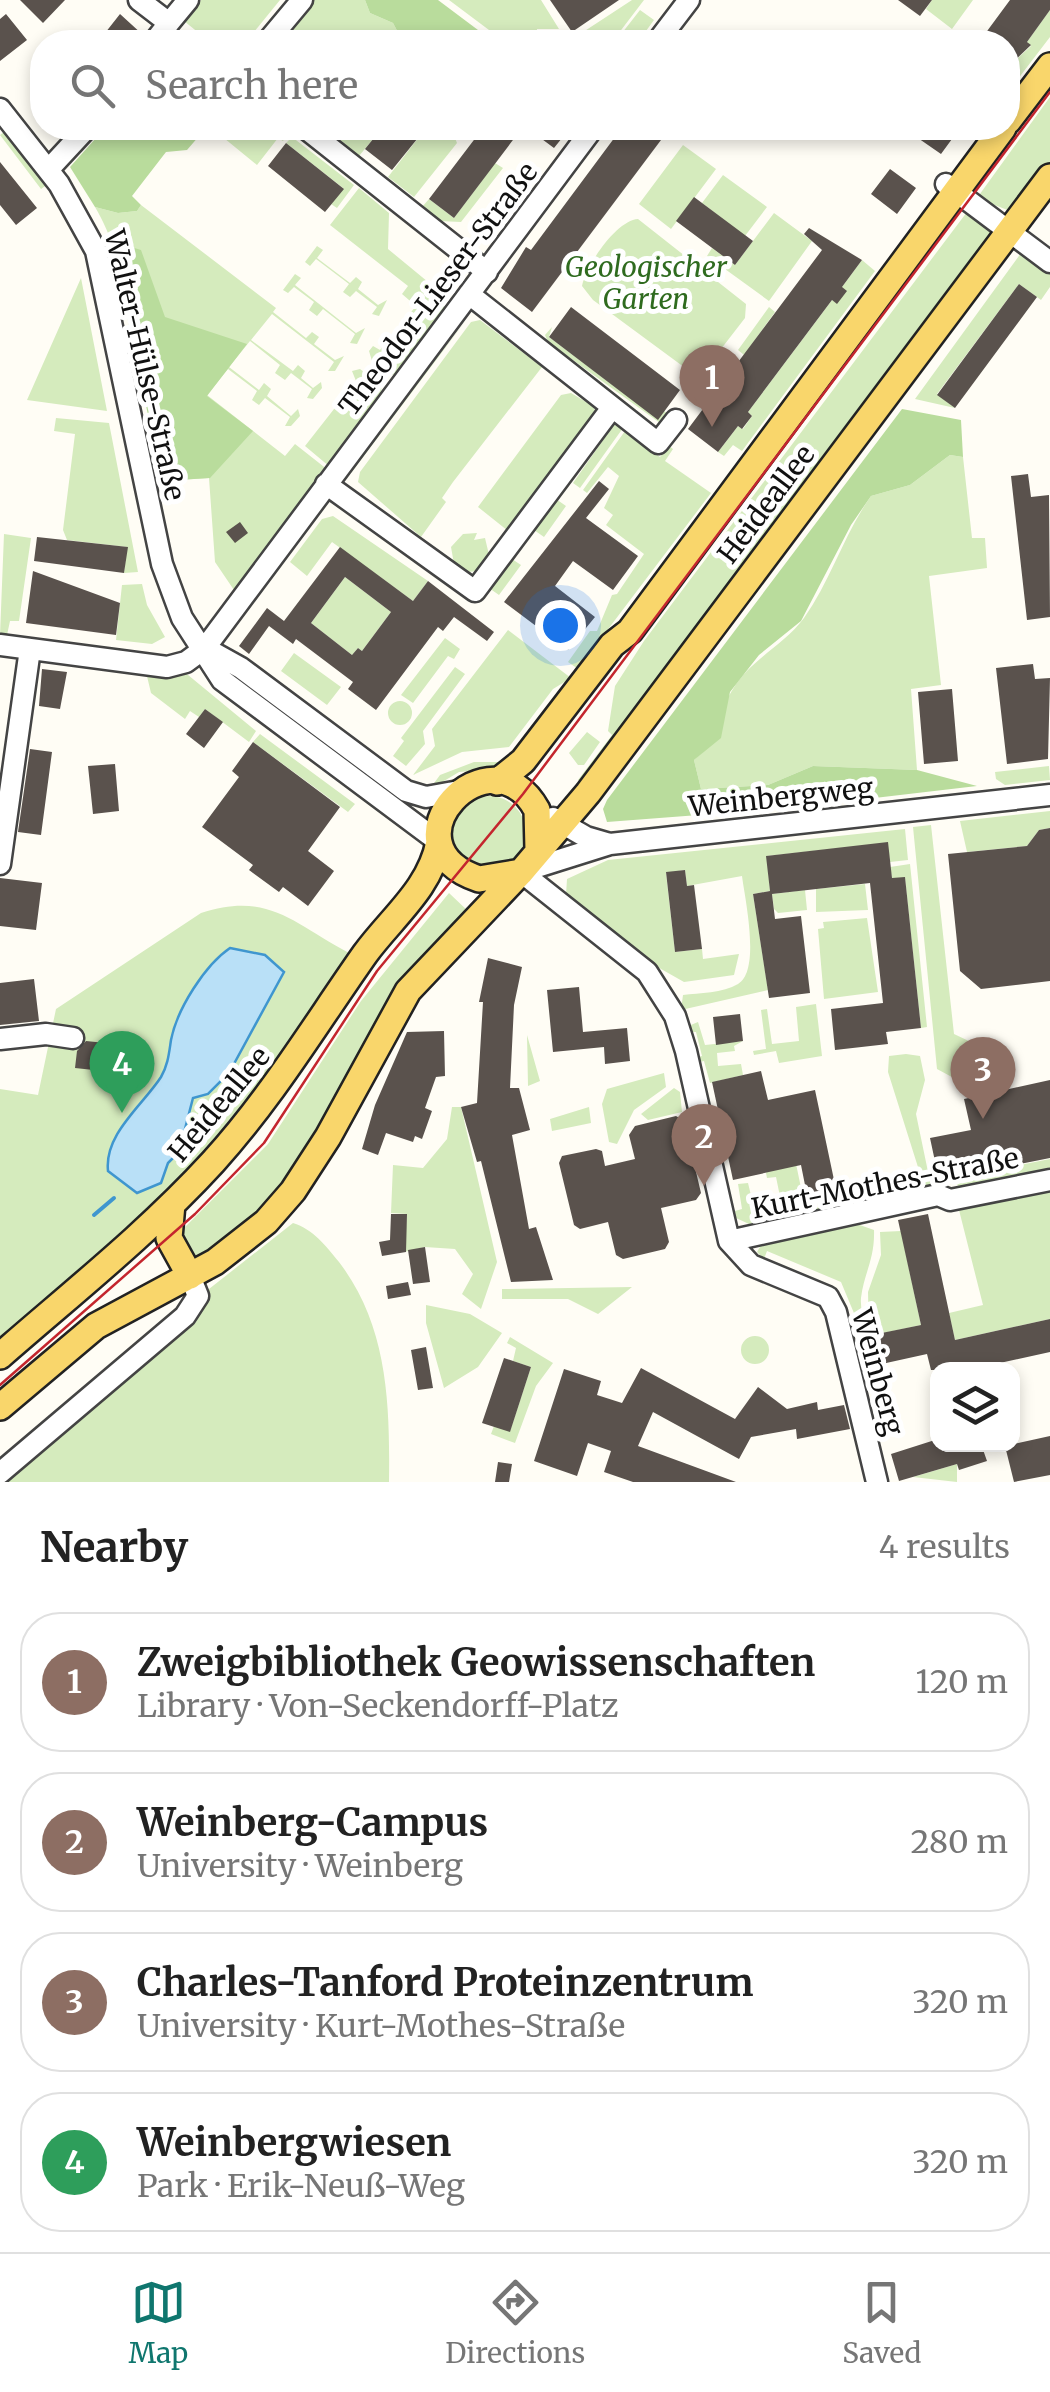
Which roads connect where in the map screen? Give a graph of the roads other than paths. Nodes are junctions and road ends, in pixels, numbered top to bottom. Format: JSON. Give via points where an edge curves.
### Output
{"nodes":[{"id":1,"x":139,"y":0,"type":"edge"},
{"id":2,"x":188,"y":0,"type":"edge"},
{"id":3,"x":302,"y":0,"type":"edge"},
{"id":4,"x":689,"y":0,"type":"edge"},
{"id":5,"x":169,"y":24,"type":"junction"},
{"id":6,"x":164,"y":30,"type":"edge"},
{"id":7,"x":277,"y":30,"type":"edge"},
{"id":8,"x":666,"y":30,"type":"edge"},
{"id":9,"x":1050,"y":66,"type":"edge"},
{"id":10,"x":1020,"y":106,"type":"edge"},
{"id":11,"x":0,"y":110,"type":"edge"},
{"id":12,"x":76,"y":140,"type":"edge"},
{"id":13,"x":321,"y":140,"type":"edge"},
{"id":14,"x":584,"y":140,"type":"edge"},
{"id":15,"x":993,"y":140,"type":"edge"},
{"id":16,"x":48,"y":170,"type":"junction"},
{"id":17,"x":1050,"y":177,"type":"edge"},
{"id":18,"x":952,"y":188,"type":"junction"},
{"id":19,"x":1010,"y":232,"type":"junction"},
{"id":20,"x":1050,"y":262,"type":"edge"},
{"id":21,"x":487,"y":272,"type":"junction"},
{"id":22,"x":470,"y":294,"type":"junction"},
{"id":23,"x":611,"y":409,"type":"junction"},
{"id":24,"x":676,"y":420,"type":"dead end"},
{"id":25,"x":326,"y":484,"type":"junction"},
{"id":26,"x":0,"y":645,"type":"edge"},
{"id":27,"x":205,"y":648,"type":"junction"},
{"id":28,"x":30,"y":649,"type":"junction"},
{"id":29,"x":497,"y":782,"type":"junction"},
{"id":30,"x":459,"y":790,"type":"junction"},
{"id":31,"x":1050,"y":795,"type":"edge"},
{"id":32,"x":546,"y":836,"type":"junction"},
{"id":33,"x":439,"y":842,"type":"junction"},
{"id":34,"x":610,"y":844,"type":"junction"},
{"id":35,"x":0,"y":864,"type":"edge"},
{"id":36,"x":521,"y":872,"type":"junction"},
{"id":37,"x":73,"y":1038,"type":"dead end"},
{"id":38,"x":0,"y":1039,"type":"edge"},
{"id":39,"x":1050,"y":1180,"type":"edge"},
{"id":40,"x":172,"y":1204,"type":"junction"},
{"id":41,"x":730,"y":1241,"type":"junction"},
{"id":42,"x":190,"y":1276,"type":"junction"},
{"id":43,"x":0,"y":1356,"type":"edge"},
{"id":44,"x":0,"y":1408,"type":"edge"},
{"id":45,"x":0,"y":1472,"type":"edge"},
{"id":46,"x":878,"y":1482,"type":"edge"}],
"edges":[{"from":1,"to":5,"type":"street"},
{"from":2,"to":5,"type":"street"},
{"from":3,"to":7,"type":"street"},
{"from":4,"to":8,"type":"street"},
{"from":5,"to":6,"type":"street"},
{"from":9,"to":10,"type":"main road"},
{"from":11,"to":16,"type":"street","name":"Walter-Hülse-Straße"},
{"from":12,"to":16,"type":"street"},
{"from":13,"to":21,"type":"street"},
{"from":14,"to":21,"type":"street","name":"Theodor-Lieser-Straße"},
{"from":15,"to":18,"type":"main road","name":"Heideallee"},
{"from":16,"to":27,"type":"street","name":"Walter-Hülse-Straße","via":[[96,251],[166,581]]},
{"from":17,"to":19,"type":"main road","name":"Heideallee"},
{"from":18,"to":19,"type":"street"},
{"from":18,"to":29,"type":"main road","name":"Heideallee","via":[[630,631],[523,761]]},
{"from":19,"to":20,"type":"street"},
{"from":19,"to":32,"type":"main road","name":"Heideallee"},
{"from":21,"to":22,"type":"street","name":"Theodor-Lieser-Straße"},
{"from":22,"to":23,"type":"street"},
{"from":22,"to":25,"type":"street","name":"Theodor-Lieser-Straße"},
{"from":23,"to":24,"type":"street","via":[[658,443]]},
{"from":23,"to":25,"type":"street","via":[[476,591]]},
{"from":25,"to":27,"type":"street","name":"Theodor-Lieser-Straße"},
{"from":26,"to":28,"type":"street"},
{"from":27,"to":28,"type":"street","via":[[167,667]]},
{"from":27,"to":30,"type":"street","name":"Walter-Hülse-Straße","via":[[406,792],[426,797]]},
{"from":27,"to":33,"type":"street","name":"Walter-Hülse-Straße","via":[[222,680]]},
{"from":28,"to":35,"type":"street"},
{"from":29,"to":30,"type":"main road"},
{"from":29,"to":32,"type":"main road","via":[[532,802]]},
{"from":30,"to":33,"type":"main road","via":[[440,820]]},
{"from":31,"to":34,"type":"street","name":"Weinbergweg"},
{"from":32,"to":34,"type":"street"},
{"from":32,"to":36,"type":"main road"},
{"from":33,"to":36,"type":"main road","via":[[471,876],[496,880]]},
{"from":33,"to":40,"type":"main road","name":"Heideallee","via":[[425,882],[364,955],[298,1058]]},
{"from":34,"to":36,"type":"street","name":"Weinbergweg"},
{"from":36,"to":41,"type":"street","via":[[661,990],[686,1051]]},
{"from":36,"to":42,"type":"main road","via":[[408,991],[283,1204],[231,1251]]},
{"from":37,"to":38,"type":"street"},
{"from":39,"to":41,"type":"street","name":"Kurt-Mothes-Straße","via":[[950,1200],[938,1195]]},
{"from":40,"to":42,"type":"main road","via":[[169,1238]]},
{"from":40,"to":43,"type":"main road","name":"Heideallee"},
{"from":41,"to":46,"type":"street","name":"Weinberg","via":[[752,1265],[828,1297]]},
{"from":42,"to":44,"type":"main road","via":[[96,1326]]},
{"from":42,"to":45,"type":"street","via":[[197,1291],[193,1308]]}]}
